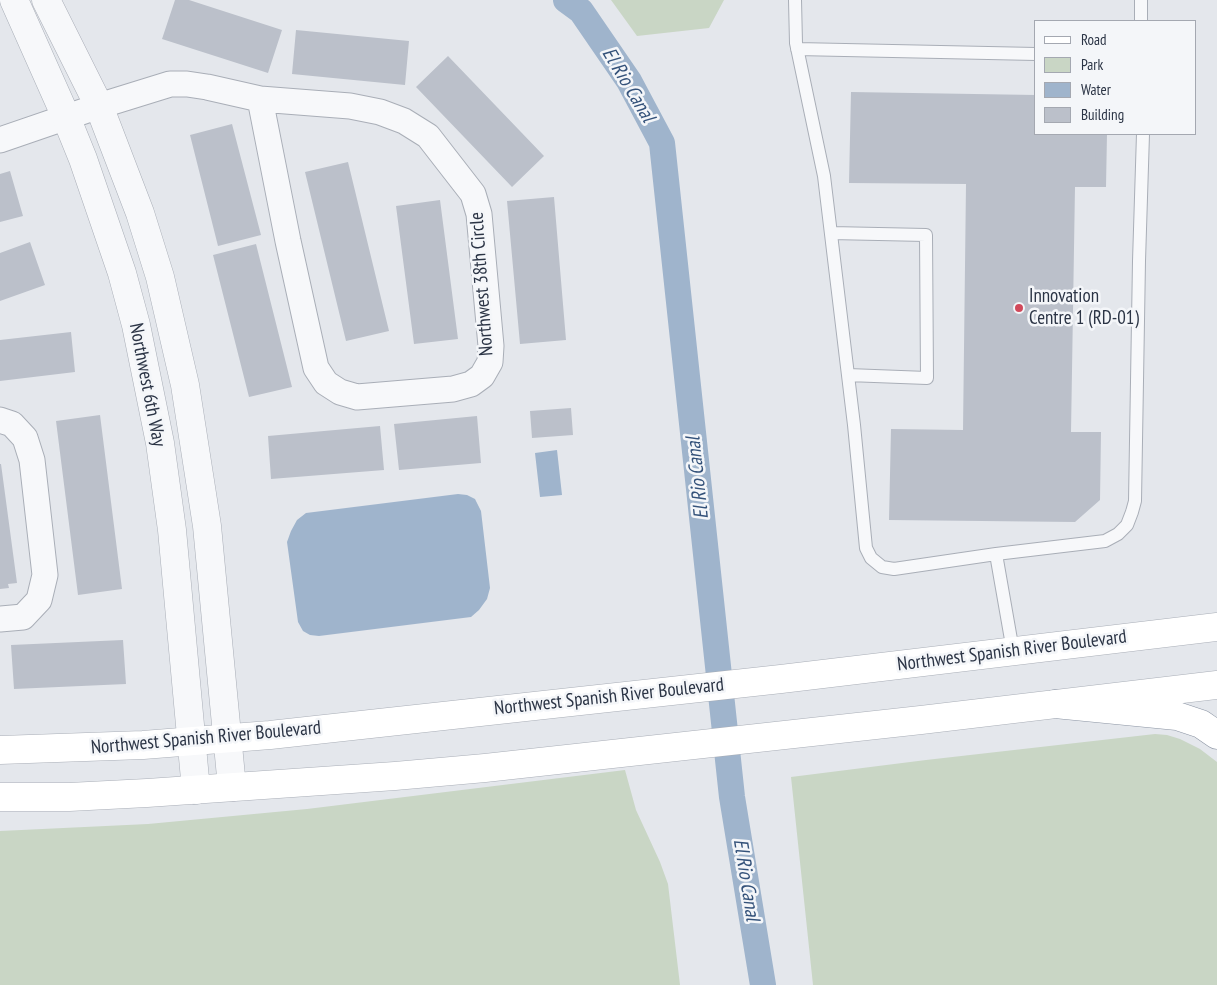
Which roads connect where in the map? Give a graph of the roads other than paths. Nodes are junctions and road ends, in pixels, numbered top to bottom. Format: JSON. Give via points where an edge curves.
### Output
{"nodes":[{"id":1,"x":14,"y":0,"type":"edge"},
{"id":2,"x":46,"y":0,"type":"edge"},
{"id":3,"x":796,"y":0,"type":"edge"},
{"id":4,"x":1141,"y":0,"type":"edge"},
{"id":5,"x":1141,"y":20,"type":"edge"},
{"id":6,"x":797,"y":49,"type":"junction"},
{"id":7,"x":1034,"y":54,"type":"edge"},
{"id":8,"x":260,"y":99,"type":"junction"},
{"id":9,"x":99,"y":106,"type":"junction"},
{"id":10,"x":66,"y":117,"type":"junction"},
{"id":11,"x":1143,"y":135,"type":"edge"},
{"id":12,"x":0,"y":140,"type":"edge"},
{"id":13,"x":831,"y":233,"type":"junction"},
{"id":14,"x":848,"y":375,"type":"junction"},
{"id":15,"x":0,"y":420,"type":"edge"},
{"id":16,"x":996,"y":554,"type":"junction"},
{"id":17,"x":0,"y":618,"type":"edge"},
{"id":18,"x":1217,"y":628,"type":"edge"},
{"id":19,"x":1013,"y":651,"type":"junction"},
{"id":20,"x":1217,"y":685,"type":"edge"},
{"id":21,"x":1055,"y":704,"type":"junction"},
{"id":22,"x":1217,"y":735,"type":"edge"},
{"id":23,"x":227,"y":738,"type":"junction"},
{"id":24,"x":191,"y":741,"type":"junction"},
{"id":25,"x":0,"y":750,"type":"edge"},
{"id":26,"x":232,"y":787,"type":"junction"},
{"id":27,"x":196,"y":790,"type":"junction"},
{"id":28,"x":0,"y":798,"type":"edge"}],
"edges":[{"from":1,"to":10,"type":"street","name":"Northwest 6th Way"},
{"from":2,"to":9,"type":"street","name":"Northwest 6th Way"},
{"from":3,"to":6,"type":"lane"},
{"from":4,"to":5,"type":"lane"},
{"from":6,"to":7,"type":"lane"},
{"from":6,"to":13,"type":"lane","via":[[824,176]]},
{"from":8,"to":8,"type":"street","name":"Northwest 38th Circle","via":[[350,106],[380,112],[404,120],[428,136],[473,194],[479,214],[491,346],[490,362],[482,376],[471,384],[453,389],[357,397],[326,383],[316,368]]},
{"from":8,"to":9,"type":"street","name":"Northwest 38th Circle","via":[[207,87],[170,84]]},
{"from":9,"to":10,"type":"street","name":"Northwest 38th Circle"},
{"from":9,"to":23,"type":"street","name":"Northwest 6th Way","via":[[140,213],[160,277],[185,385],[207,526]]},
{"from":10,"to":12,"type":"street","name":"Northwest 38th Circle"},
{"from":10,"to":24,"type":"street","name":"Northwest 6th Way","via":[[122,273],[146,371],[172,530]]},
{"from":11,"to":16,"type":"lane","via":[[1135,501],[1132,512],[1118,534],[1105,541]]},
{"from":13,"to":14,"type":"lane"},
{"from":13,"to":14,"type":"lane","via":[[926,235],[927,378]]},
{"from":14,"to":16,"type":"lane","via":[[866,548],[871,558],[882,567],[894,570]]},
{"from":15,"to":17,"type":"street","via":[[12,424],[25,438],[32,460],[45,575],[39,600],[23,617]]},
{"from":16,"to":19,"type":"lane"},
{"from":18,"to":19,"type":"main road","name":"Northwest Spanish River Boulevard"},
{"from":19,"to":23,"type":"main road","name":"Northwest Spanish River Boulevard"},
{"from":20,"to":21,"type":"main road"},
{"from":21,"to":22,"type":"main road","via":[[1177,716],[1201,724]]},
{"from":21,"to":26,"type":"main road","via":[[485,768]]},
{"from":23,"to":24,"type":"main road","name":"Northwest Spanish River Boulevard"},
{"from":23,"to":26,"type":"street","name":"Northwest 6th Way"},
{"from":24,"to":25,"type":"main road","name":"Northwest Spanish River Boulevard"},
{"from":24,"to":27,"type":"street","name":"Northwest 6th Way"},
{"from":26,"to":27,"type":"main road"},
{"from":27,"to":28,"type":"main road"}]}
